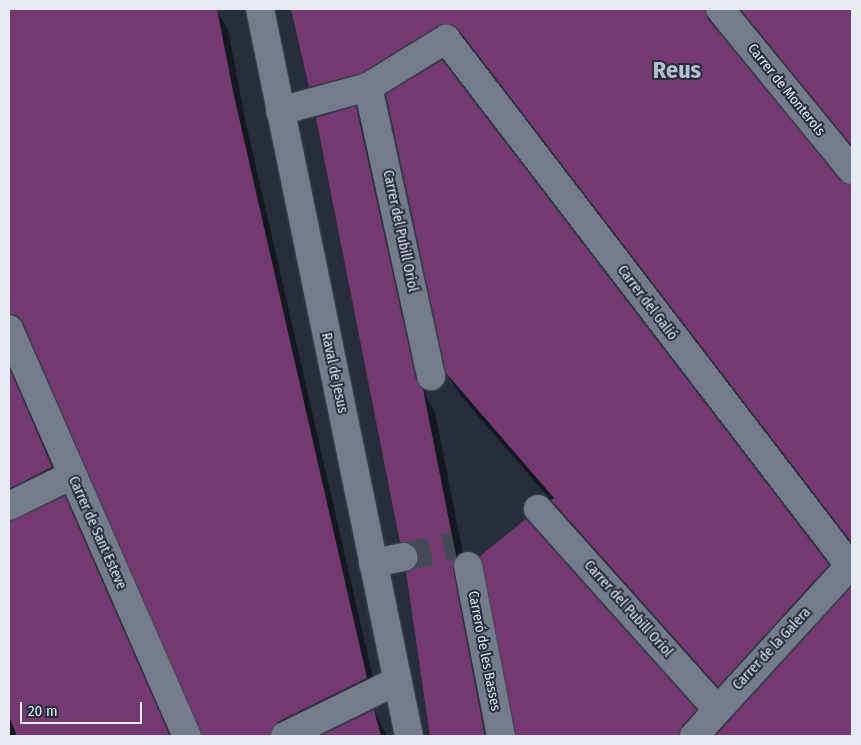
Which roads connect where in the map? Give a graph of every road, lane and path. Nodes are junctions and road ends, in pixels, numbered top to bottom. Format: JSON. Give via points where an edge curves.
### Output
{"nodes":[{"id":1,"x":260,"y":9,"type":"edge"},
{"id":2,"x":720,"y":9,"type":"edge"},
{"id":3,"x":368,"y":87,"type":"junction"},
{"id":4,"x":280,"y":111,"type":"junction"},
{"id":5,"x":852,"y":170,"type":"edge"},
{"id":6,"x":9,"y":328,"type":"edge"},
{"id":7,"x":431,"y":376,"type":"dead end"},
{"id":8,"x":72,"y":476,"type":"junction"},
{"id":9,"x":9,"y":506,"type":"edge"},
{"id":10,"x":538,"y":509,"type":"dead end"},
{"id":11,"x":402,"y":557,"type":"tunnel mouth"},
{"id":12,"x":373,"y":563,"type":"junction"},
{"id":13,"x":851,"y":564,"type":"edge"},
{"id":14,"x":468,"y":566,"type":"dead end"},
{"id":15,"x":397,"y":680,"type":"junction"},
{"id":16,"x":717,"y":709,"type":"junction"},
{"id":17,"x":188,"y":736,"type":"edge"},
{"id":18,"x":285,"y":736,"type":"edge"},
{"id":19,"x":409,"y":736,"type":"edge"},
{"id":20,"x":500,"y":736,"type":"edge"},
{"id":21,"x":694,"y":736,"type":"edge"}],
"edges":[{"from":1,"to":4,"type":"street","name":"Raval de Jesus"},
{"from":2,"to":5,"type":"street","name":"Carrer de Monterols"},
{"from":3,"to":4,"type":"street"},
{"from":3,"to":7,"type":"street","name":"Carrer del Pubill Oriol"},
{"from":3,"to":13,"type":"street","name":"Carrer del Galió","via":[[446,39]]},
{"from":4,"to":12,"type":"street","name":"Raval de Jesus"},
{"from":6,"to":8,"type":"street","name":"Carrer de Sant Esteve"},
{"from":8,"to":9,"type":"street"},
{"from":8,"to":17,"type":"street","name":"Carrer de Sant Esteve"},
{"from":10,"to":16,"type":"street","name":"Carrer del Pubill Oriol"},
{"from":11,"to":12,"type":"street"},
{"from":12,"to":15,"type":"street","name":"Raval de Jesus"},
{"from":13,"to":16,"type":"street","name":"Carrer de la Galera"},
{"from":14,"to":20,"type":"street","name":"Carreró de les Basses"},
{"from":15,"to":18,"type":"street"},
{"from":15,"to":19,"type":"street","name":"Raval de Jesus"},
{"from":16,"to":21,"type":"street","name":"Carrer de la Galera","via":[[709,723]]}]}
